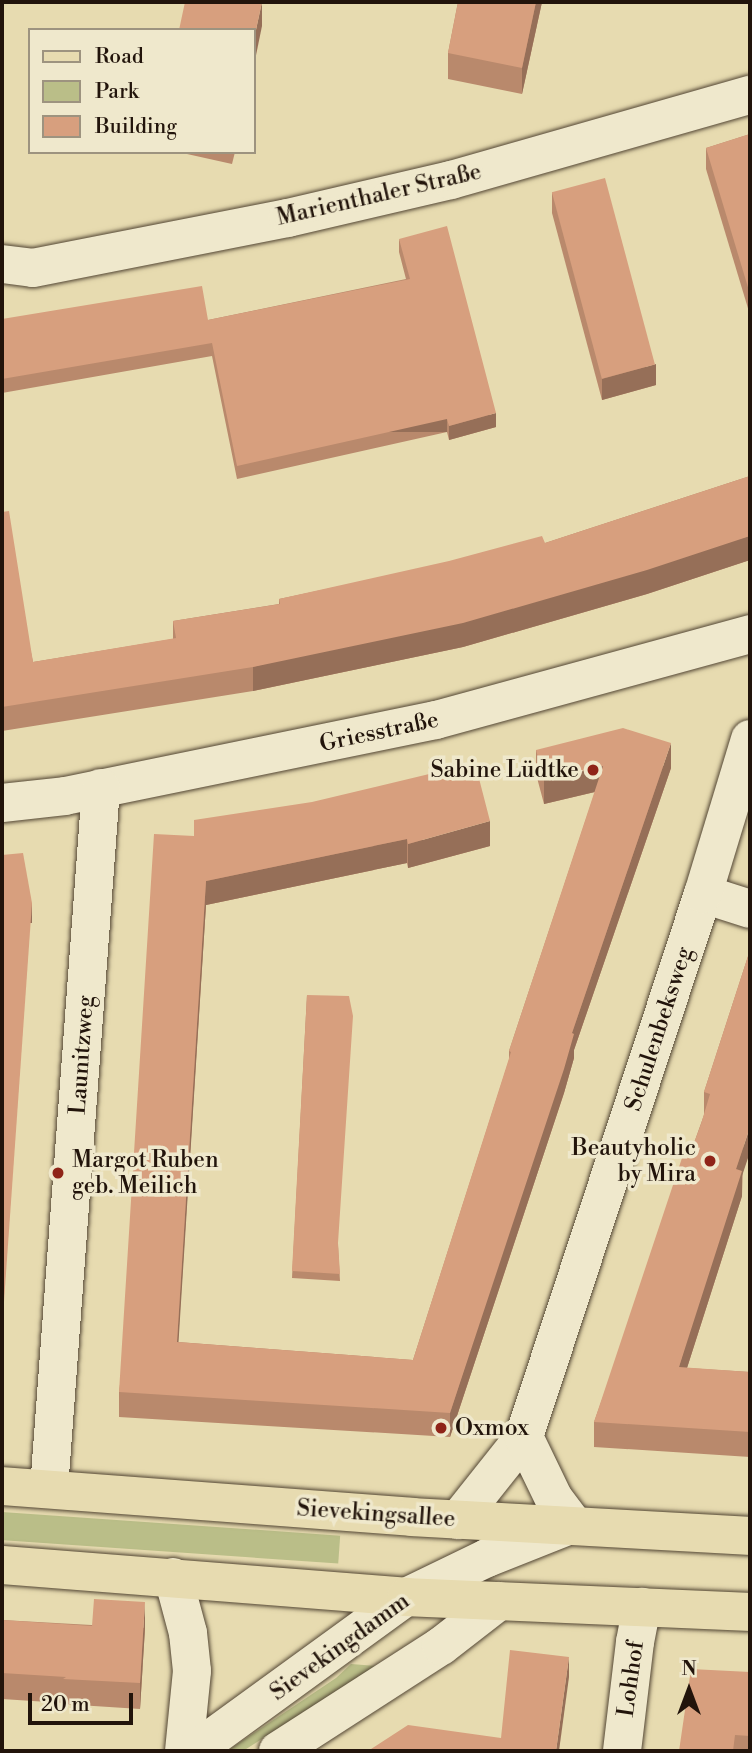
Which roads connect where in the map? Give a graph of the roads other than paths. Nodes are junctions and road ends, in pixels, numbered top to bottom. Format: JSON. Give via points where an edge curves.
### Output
{"nodes":[{"id":1,"x":750,"y":95,"type":"edge"},
{"id":2,"x":2,"y":264,"type":"edge"},
{"id":3,"x":750,"y":634,"type":"edge"},
{"id":4,"x":750,"y":739,"type":"edge"},
{"id":5,"x":101,"y":788,"type":"junction"},
{"id":6,"x":2,"y":803,"type":"edge"},
{"id":7,"x":703,"y":894,"type":"junction"},
{"id":8,"x":750,"y":909,"type":"edge"},
{"id":9,"x":524,"y":1437,"type":"junction"},
{"id":10,"x":2,"y":1486,"type":"edge"},
{"id":11,"x":49,"y":1489,"type":"junction"},
{"id":12,"x":458,"y":1520,"type":"junction"},
{"id":13,"x":573,"y":1524,"type":"junction"},
{"id":14,"x":750,"y":1536,"type":"edge"},
{"id":15,"x":2,"y":1565,"type":"edge"},
{"id":16,"x":173,"y":1577,"type":"junction"},
{"id":17,"x":406,"y":1597,"type":"junction"},
{"id":18,"x":499,"y":1601,"type":"junction"},
{"id":19,"x":642,"y":1606,"type":"junction"},
{"id":20,"x":750,"y":1612,"type":"edge"},
{"id":21,"x":184,"y":1751,"type":"edge"},
{"id":22,"x":194,"y":1751,"type":"edge"},
{"id":23,"x":278,"y":1751,"type":"edge"},
{"id":24,"x":622,"y":1751,"type":"edge"}],
"edges":[{"from":1,"to":2,"type":"street","name":"Marienthaler Straße","via":[[451,180],[288,218],[33,268]]},
{"from":3,"to":5,"type":"street","name":"Griesstraße","via":[[436,720]]},
{"from":4,"to":7,"type":"street","name":"Schulenbeksweg"},
{"from":5,"to":6,"type":"street","name":"Griesstraße"},
{"from":5,"to":11,"type":"street","name":"Launitzweg"},
{"from":7,"to":8,"type":"street"},
{"from":7,"to":9,"type":"street","name":"Schulenbeksweg"},
{"from":9,"to":12,"type":"street","name":"Schulenbeksweg"},
{"from":9,"to":13,"type":"street","via":[[554,1499]]},
{"from":10,"to":11,"type":"main road","name":"Sievekingsallee"},
{"from":11,"to":12,"type":"main road","name":"Sievekingsallee"},
{"from":12,"to":13,"type":"main road","name":"Sievekingsallee"},
{"from":13,"to":14,"type":"main road","name":"Sievekingsallee"},
{"from":13,"to":17,"type":"street","name":"Sievekingdamm"},
{"from":15,"to":16,"type":"main road"},
{"from":16,"to":17,"type":"main road"},
{"from":16,"to":21,"type":"street","via":[[188,1633],[192,1671]]},
{"from":17,"to":18,"type":"main road"},
{"from":17,"to":22,"type":"street","name":"Sievekingdamm"},
{"from":18,"to":19,"type":"main road"},
{"from":18,"to":23,"type":"street","via":[[441,1646]]},
{"from":19,"to":20,"type":"main road"},
{"from":19,"to":24,"type":"street","name":"Lohhof"}]}
